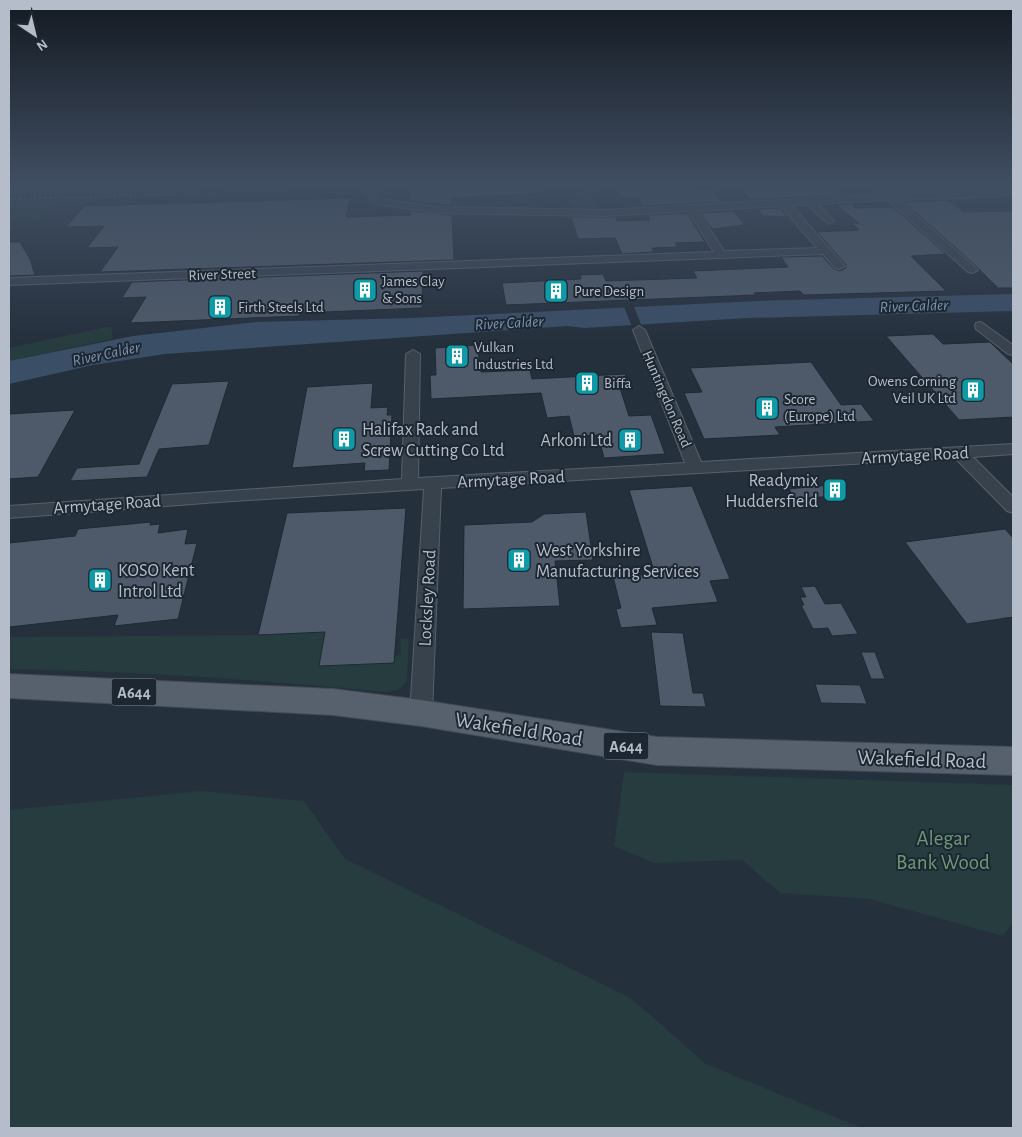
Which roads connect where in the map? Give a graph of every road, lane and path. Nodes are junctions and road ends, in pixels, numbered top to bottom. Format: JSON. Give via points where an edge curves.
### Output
{"nodes":[{"id":1,"x":709,"y":236,"type":"edge"},
{"id":2,"x":811,"y":236,"type":"edge"},
{"id":3,"x":934,"y":236,"type":"edge"},
{"id":4,"x":797,"y":239,"type":"dead end"},
{"id":5,"x":813,"y":239,"type":"junction"},
{"id":6,"x":824,"y":251,"type":"junction"},
{"id":7,"x":721,"y":255,"type":"junction"},
{"id":8,"x":839,"y":266,"type":"dead end"},
{"id":9,"x":972,"y":270,"type":"dead end"},
{"id":10,"x":9,"y":282,"type":"edge"},
{"id":11,"x":981,"y":326,"type":"dead end"},
{"id":12,"x":639,"y":330,"type":"dead end"},
{"id":13,"x":1013,"y":351,"type":"edge"},
{"id":14,"x":413,"y":354,"type":"dead end"},
{"id":15,"x":1013,"y":450,"type":"edge"},
{"id":16,"x":960,"y":453,"type":"junction"},
{"id":17,"x":695,"y":468,"type":"junction"},
{"id":18,"x":433,"y":484,"type":"junction"},
{"id":19,"x":410,"y":485,"type":"junction"},
{"id":20,"x":1013,"y":507,"type":"edge"},
{"id":21,"x":9,"y":512,"type":"edge"},
{"id":22,"x":14,"y":688,"type":"edge"},
{"id":23,"x":421,"y":713,"type":"junction"},
{"id":24,"x":1013,"y":761,"type":"edge"}],
"edges":[{"from":1,"to":7,"type":"street"},
{"from":2,"to":5,"type":"street"},
{"from":3,"to":9,"type":"street"},
{"from":4,"to":5,"type":"street"},
{"from":5,"to":6,"type":"street"},
{"from":6,"to":7,"type":"street","name":"River Street"},
{"from":6,"to":8,"type":"street"},
{"from":7,"to":10,"type":"street","name":"River Street"},
{"from":11,"to":13,"type":"street"},
{"from":12,"to":17,"type":"street","name":"Huntingdon Road"},
{"from":14,"to":19,"type":"street"},
{"from":15,"to":16,"type":"street","name":"Armytage Road"},
{"from":16,"to":17,"type":"street","name":"Armytage Road"},
{"from":16,"to":20,"type":"street"},
{"from":17,"to":18,"type":"street","name":"Armytage Road"},
{"from":18,"to":19,"type":"street","name":"Armytage Road"},
{"from":18,"to":23,"type":"street","name":"Locksley Road"},
{"from":19,"to":21,"type":"street","name":"Armytage Road"},
{"from":22,"to":23,"type":"main road","name":"Wakefield Road","number":"A644","via":[[288,699]]},
{"from":23,"to":24,"type":"main road","name":"Wakefield Road","number":"A644","via":[[657,751]]}]}
